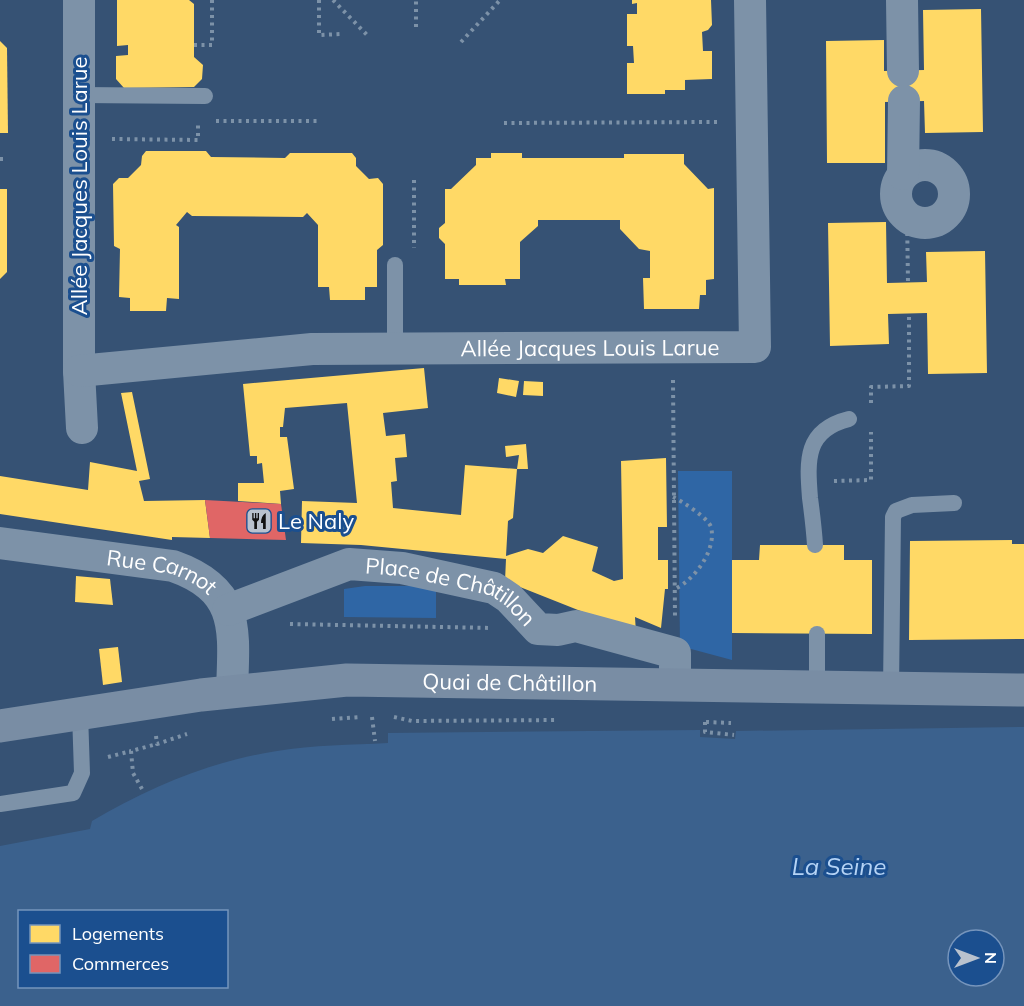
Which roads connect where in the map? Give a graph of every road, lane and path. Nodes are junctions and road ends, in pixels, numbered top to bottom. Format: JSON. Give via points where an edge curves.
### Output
{"nodes":[{"id":1,"x":79,"y":0,"type":"edge"},
{"id":2,"x":212,"y":0,"type":"edge"},
{"id":3,"x":320,"y":0,"type":"edge"},
{"id":4,"x":333,"y":0,"type":"edge"},
{"id":5,"x":416,"y":0,"type":"edge"},
{"id":6,"x":500,"y":0,"type":"edge"},
{"id":7,"x":750,"y":0,"type":"edge"},
{"id":8,"x":902,"y":0,"type":"edge"},
{"id":9,"x":416,"y":27,"type":"dead end"},
{"id":10,"x":340,"y":34,"type":"dead end"},
{"id":11,"x":368,"y":36,"type":"dead end"},
{"id":12,"x":461,"y":42,"type":"dead end"},
{"id":13,"x":194,"y":45,"type":"dead end"},
{"id":14,"x":903,"y":71,"type":"dead end"},
{"id":15,"x":79,"y":95,"type":"junction"},
{"id":16,"x":205,"y":96,"type":"dead end"},
{"id":17,"x":904,"y":101,"type":"dead end"},
{"id":18,"x":198,"y":121,"type":"dead end"},
{"id":19,"x":752,"y":122,"type":"junction"},
{"id":20,"x":504,"y":123,"type":"dead end"},
{"id":21,"x":114,"y":139,"type":"dead end"},
{"id":22,"x":0,"y":159,"type":"edge"},
{"id":23,"x":7,"y":159,"type":"dead end"},
{"id":24,"x":903,"y":174,"type":"junction"},
{"id":25,"x":907,"y":218,"type":"junction"},
{"id":26,"x":395,"y":265,"type":"dead end"},
{"id":27,"x":908,"y":282,"type":"dead end"},
{"id":28,"x":909,"y":313,"type":"dead end"},
{"id":29,"x":682,"y":348,"type":"junction"},
{"id":30,"x":395,"y":349,"type":"junction"},
{"id":31,"x":78,"y":371,"type":"junction"},
{"id":32,"x":871,"y":407,"type":"dead end"},
{"id":33,"x":849,"y":419,"type":"dead end"},
{"id":34,"x":82,"y":428,"type":"dead end"},
{"id":35,"x":871,"y":428,"type":"dead end"},
{"id":36,"x":808,"y":475,"type":"junction"},
{"id":37,"x":674,"y":497,"type":"junction"},
{"id":38,"x":954,"y":503,"type":"dead end"},
{"id":39,"x":0,"y":543,"type":"edge"},
{"id":40,"x":815,"y":545,"type":"dead end"},
{"id":41,"x":675,"y":589,"type":"junction"},
{"id":42,"x":268,"y":595,"type":"junction"},
{"id":43,"x":228,"y":610,"type":"junction"},
{"id":44,"x":538,"y":629,"type":"junction"},
{"id":45,"x":817,"y":634,"type":"dead end"},
{"id":46,"x":675,"y":669,"type":"junction"},
{"id":47,"x":818,"y":687,"type":"junction"},
{"id":48,"x":891,"y":689,"type":"junction"},
{"id":49,"x":1024,"y":690,"type":"edge"},
{"id":50,"x":232,"y":691,"type":"junction"},
{"id":51,"x":151,"y":702,"type":"junction"},
{"id":52,"x":80,"y":714,"type":"junction"},
{"id":53,"x":372,"y":717,"type":"junction"},
{"id":54,"x":381,"y":717,"type":"dead end"},
{"id":55,"x":390,"y":717,"type":"dead end"},
{"id":56,"x":328,"y":719,"type":"dead end"},
{"id":57,"x":564,"y":720,"type":"dead end"},
{"id":58,"x":699,"y":721,"type":"dead end"},
{"id":59,"x":705,"y":722,"type":"junction"},
{"id":60,"x":734,"y":723,"type":"dead end"},
{"id":61,"x":0,"y":726,"type":"edge"},
{"id":62,"x":192,"y":732,"type":"dead end"},
{"id":63,"x":734,"y":735,"type":"dead end"},
{"id":64,"x":375,"y":741,"type":"dead end"},
{"id":65,"x":157,"y":744,"type":"junction"},
{"id":66,"x":142,"y":789,"type":"dead end"},
{"id":67,"x":0,"y":804,"type":"edge"}],
"edges":[{"from":1,"to":15,"type":"street","name":"Allée Jacques Louis Larue"},
{"from":2,"to":13,"type":"path","via":[[212,45]]},
{"from":3,"to":10,"type":"path","via":[[319,35]]},
{"from":4,"to":11,"type":"path"},
{"from":5,"to":9,"type":"path"},
{"from":6,"to":12,"type":"path"},
{"from":7,"to":19,"type":"street","name":"Allée Jacques Louis Larue"},
{"from":8,"to":14,"type":"street"},
{"from":15,"to":16,"type":"lane"},
{"from":15,"to":31,"type":"street","name":"Allée Jacques Louis Larue"},
{"from":17,"to":24,"type":"street"},
{"from":18,"to":21,"type":"path","via":[[198,140]]},
{"from":19,"to":20,"type":"path"},
{"from":19,"to":29,"type":"street","name":"Allée Jacques Louis Larue","via":[[755,347]]},
{"from":22,"to":23,"type":"path"},
{"from":24,"to":25,"type":"street","via":[[895,192],[900,211]]},
{"from":24,"to":25,"type":"street","via":[[910,168],[929,165],[946,174],[954,191],[950,210],[944,217],[926,224]]},
{"from":25,"to":27,"type":"path"},
{"from":26,"to":30,"type":"lane"},
{"from":28,"to":32,"type":"path","via":[[909,386],[871,387]]},
{"from":29,"to":30,"type":"street","name":"Allée Jacques Louis Larue"},
{"from":29,"to":37,"type":"path","via":[[674,366]]},
{"from":30,"to":31,"type":"street","name":"Allée Jacques Louis Larue","via":[[312,349]]},
{"from":31,"to":34,"type":"street","name":"Allée Jacques Louis Larue"},
{"from":33,"to":36,"type":"lane","via":[[822,431],[811,448]]},
{"from":35,"to":36,"type":"path","via":[[871,480]]},
{"from":36,"to":40,"type":"lane"},
{"from":37,"to":41,"type":"path"},
{"from":37,"to":41,"type":"path","via":[[711,528],[705,558],[688,581]]},
{"from":38,"to":48,"type":"lane","via":[[912,505],[896,511],[893,518]]},
{"from":39,"to":43,"type":"street","name":"Rue Carnot","via":[[173,566],[209,583]]},
{"from":41,"to":46,"type":"path"},
{"from":42,"to":43,"type":"street","name":"Place de Châtillon"},
{"from":42,"to":44,"type":"path","via":[[282,624]]},
{"from":42,"to":44,"type":"street","name":"Place de Châtillon","via":[[349,564],[402,568],[494,588]]},
{"from":43,"to":50,"type":"street","name":"Rue Carnot","via":[[233,637]]},
{"from":44,"to":46,"type":"street","name":"Place de Châtillon","via":[[576,626]]},
{"from":45,"to":47,"type":"lane"},
{"from":46,"to":47,"type":"main road","name":"Quai de Châtillon"},
{"from":46,"to":50,"type":"main road","name":"Quai de Châtillon","via":[[347,680]]},
{"from":47,"to":48,"type":"main road","name":"Quai de Châtillon"},
{"from":48,"to":49,"type":"main road","name":"Quai de Châtillon"},
{"from":50,"to":51,"type":"main road","name":"Quai de Châtillon"},
{"from":51,"to":52,"type":"main road","name":"Quai de Châtillon"},
{"from":51,"to":65,"type":"path"},
{"from":52,"to":61,"type":"main road","name":"Quai de Châtillon"},
{"from":52,"to":67,"type":"lane","via":[[82,773],[73,793]]},
{"from":53,"to":54,"type":"path"},
{"from":53,"to":56,"type":"path"},
{"from":53,"to":64,"type":"path"},
{"from":55,"to":57,"type":"path","via":[[412,721]]},
{"from":58,"to":59,"type":"path"},
{"from":59,"to":60,"type":"path"},
{"from":59,"to":63,"type":"path","via":[[705,732]]},
{"from":62,"to":65,"type":"path"},
{"from":65,"to":66,"type":"path","via":[[130,751]]}]}
